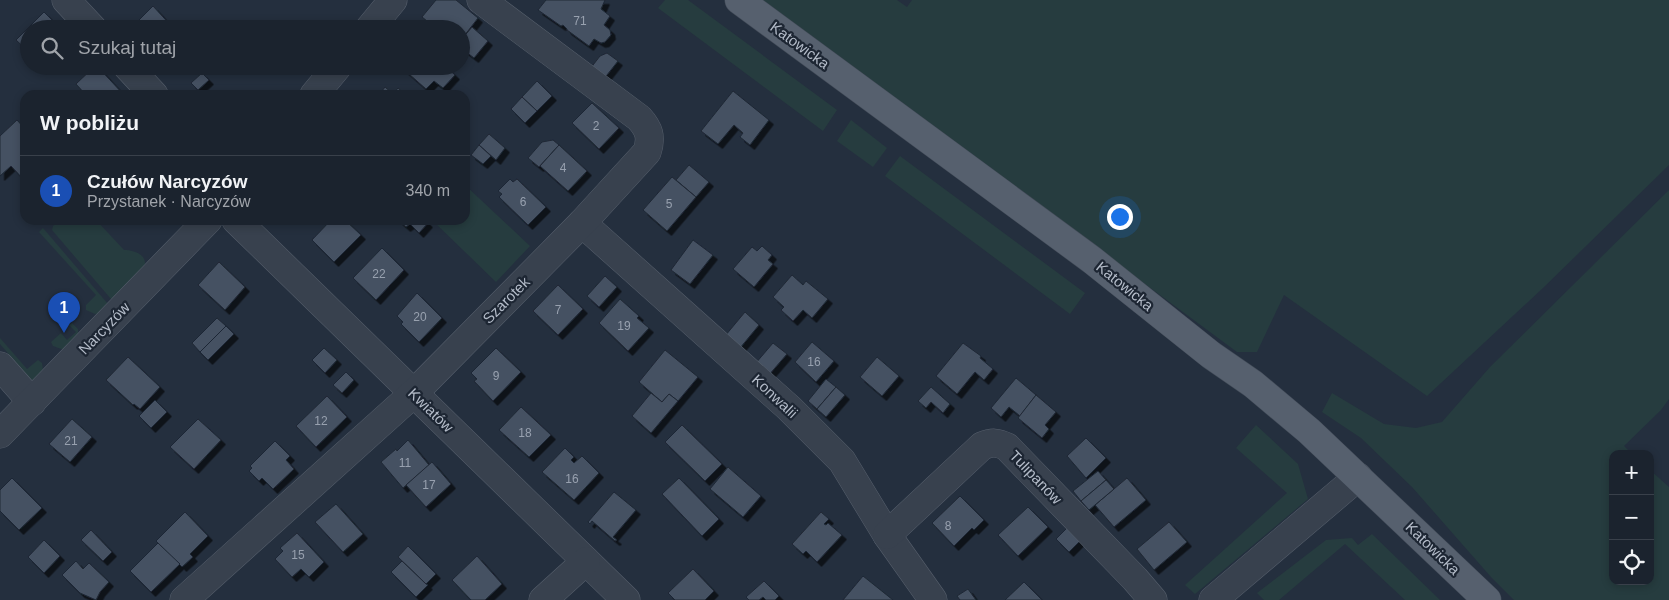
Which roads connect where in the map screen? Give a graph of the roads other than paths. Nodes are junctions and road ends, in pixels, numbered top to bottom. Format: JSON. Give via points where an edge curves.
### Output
{"nodes":[{"id":1,"x":66,"y":0,"type":"edge"},
{"id":2,"x":393,"y":0,"type":"edge"},
{"id":3,"x":481,"y":0,"type":"edge"},
{"id":4,"x":739,"y":0,"type":"edge"},
{"id":5,"x":84,"y":20,"type":"edge"},
{"id":6,"x":376,"y":20,"type":"edge"},
{"id":7,"x":135,"y":75,"type":"edge"},
{"id":8,"x":331,"y":75,"type":"edge"},
{"id":9,"x":149,"y":90,"type":"edge"},
{"id":10,"x":318,"y":90,"type":"edge"},
{"id":11,"x":582,"y":223,"type":"junction"},
{"id":12,"x":203,"y":225,"type":"edge"},
{"id":13,"x":241,"y":225,"type":"edge"},
{"id":14,"x":0,"y":366,"type":"edge"},
{"id":15,"x":414,"y":393,"type":"junction"},
{"id":16,"x":32,"y":402,"type":"junction"},
{"id":17,"x":0,"y":434,"type":"edge"},
{"id":18,"x":1358,"y":477,"type":"junction"},
{"id":19,"x":887,"y":535,"type":"junction"},
{"id":20,"x":586,"y":561,"type":"junction"},
{"id":21,"x":184,"y":600,"type":"edge"},
{"id":22,"x":543,"y":600,"type":"edge"},
{"id":23,"x":626,"y":600,"type":"edge"},
{"id":24,"x":933,"y":600,"type":"edge"},
{"id":25,"x":1153,"y":600,"type":"edge"},
{"id":26,"x":1214,"y":600,"type":"edge"},
{"id":27,"x":1487,"y":600,"type":"edge"}],
"edges":[{"from":1,"to":5,"type":"street"},
{"from":2,"to":6,"type":"street"},
{"from":3,"to":11,"type":"street","name":"Szarotek","via":[[639,118],[648,130],[650,142],[647,152]]},
{"from":4,"to":18,"type":"main road","name":"Katowicka","via":[[1084,254],[1211,355],[1253,384]]},
{"from":7,"to":9,"type":"street"},
{"from":8,"to":10,"type":"street"},
{"from":11,"to":15,"type":"street","name":"Szarotek"},
{"from":11,"to":19,"type":"street","name":"Konwalii","via":[[789,408],[842,461]]},
{"from":12,"to":16,"type":"street","name":"Narcyzów"},
{"from":13,"to":15,"type":"street","name":"Kwiatów"},
{"from":14,"to":16,"type":"street"},
{"from":15,"to":20,"type":"street","name":"Kwiatów"},
{"from":15,"to":21,"type":"street","name":"Szarotek"},
{"from":16,"to":17,"type":"street","name":"Narcyzów"},
{"from":18,"to":26,"type":"street"},
{"from":18,"to":27,"type":"main road","name":"Katowicka"},
{"from":19,"to":24,"type":"street","name":"Konwalii"},
{"from":19,"to":25,"type":"street","name":"Tulipanów","via":[[982,446],[999,442]]},
{"from":20,"to":22,"type":"street"},
{"from":20,"to":23,"type":"street","name":"Kwiatów"}]}
